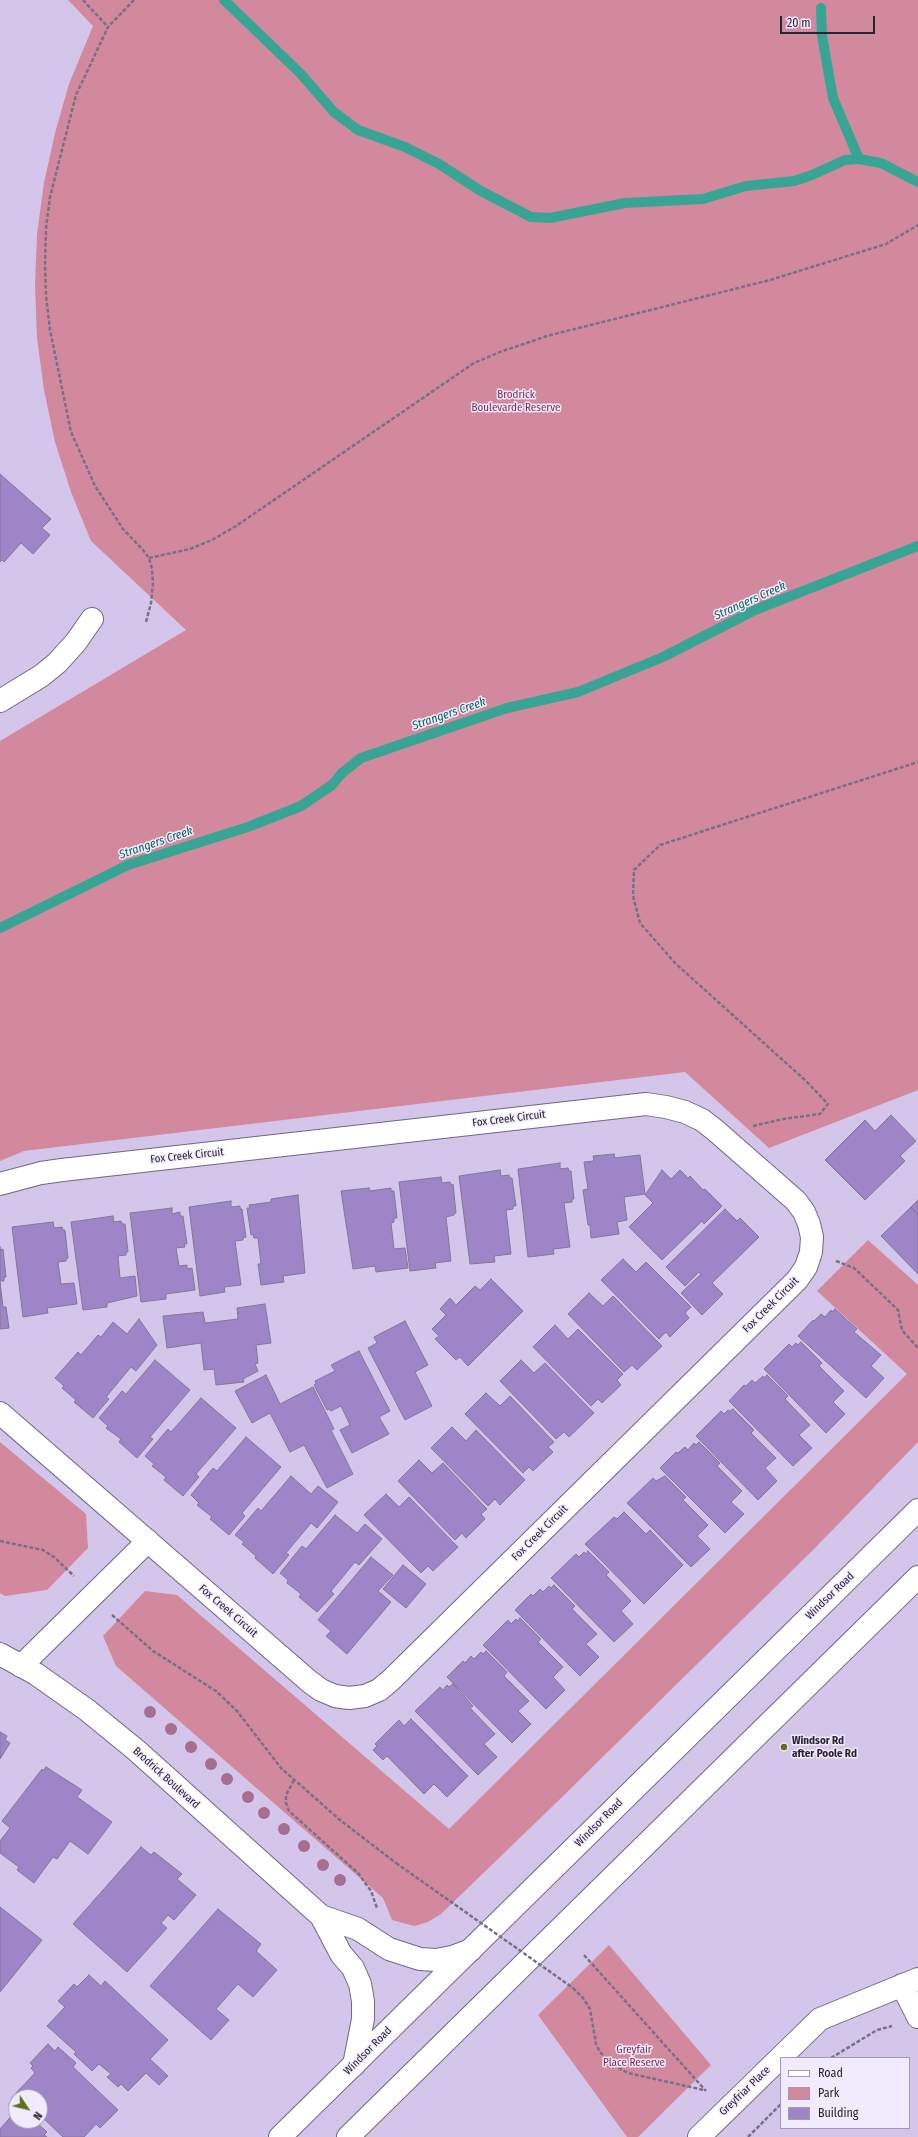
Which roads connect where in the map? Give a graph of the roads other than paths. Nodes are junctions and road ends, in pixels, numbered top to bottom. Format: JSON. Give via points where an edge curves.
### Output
{"nodes":[{"id":1,"x":92,"y":619,"type":"dead end"},
{"id":2,"x":0,"y":701,"type":"edge"},
{"id":3,"x":0,"y":1184,"type":"edge"},
{"id":4,"x":0,"y":1413,"type":"edge"},
{"id":5,"x":918,"y":1510,"type":"edge"},
{"id":6,"x":148,"y":1542,"type":"junction"},
{"id":7,"x":918,"y":1577,"type":"edge"},
{"id":8,"x":0,"y":1654,"type":"edge"},
{"id":9,"x":21,"y":1666,"type":"junction"},
{"id":10,"x":322,"y":1916,"type":"junction"},
{"id":11,"x":471,"y":1950,"type":"junction"},
{"id":12,"x":910,"y":1982,"type":"edge"},
{"id":13,"x":918,"y":2017,"type":"edge"},
{"id":14,"x":781,"y":2057,"type":"edge"},
{"id":15,"x":780,"y":2058,"type":"edge"},
{"id":16,"x":354,"y":2065,"type":"junction"},
{"id":17,"x":280,"y":2137,"type":"edge"},
{"id":18,"x":348,"y":2137,"type":"edge"},
{"id":19,"x":699,"y":2137,"type":"edge"}],
"edges":[{"from":1,"to":2,"type":"street","via":[[57,663]]},
{"from":3,"to":6,"type":"street","name":"Fox Creek Circuit","via":[[62,1170],[646,1104],[685,1112],[702,1120],[796,1201],[804,1212],[811,1230],[811,1250],[806,1267],[797,1280],[379,1690],[365,1696],[349,1698],[321,1690]]},
{"from":4,"to":6,"type":"street","name":"Fox Creek Circuit"},
{"from":5,"to":11,"type":"street","name":"Windsor Road"},
{"from":6,"to":9,"type":"street"},
{"from":7,"to":18,"type":"street"},
{"from":8,"to":9,"type":"street","name":"Brodrick Boulevard"},
{"from":9,"to":10,"type":"street","name":"Brodrick Boulevard","via":[[88,1710]]},
{"from":10,"to":11,"type":"street","name":"Brodrick Boulevard","via":[[358,1929],[389,1950],[409,1956],[436,1960]]},
{"from":10,"to":16,"type":"street","name":"Brodrick Boulevard","via":[[342,1954],[353,1968],[364,2001]]},
{"from":11,"to":16,"type":"street","name":"Windsor Road"},
{"from":12,"to":13,"type":"street"},
{"from":12,"to":14,"type":"street","name":"Greyfriar Place","via":[[820,2019]]},
{"from":15,"to":19,"type":"street","name":"Greyfriar Place"},
{"from":16,"to":17,"type":"street","name":"Windsor Road"}]}
